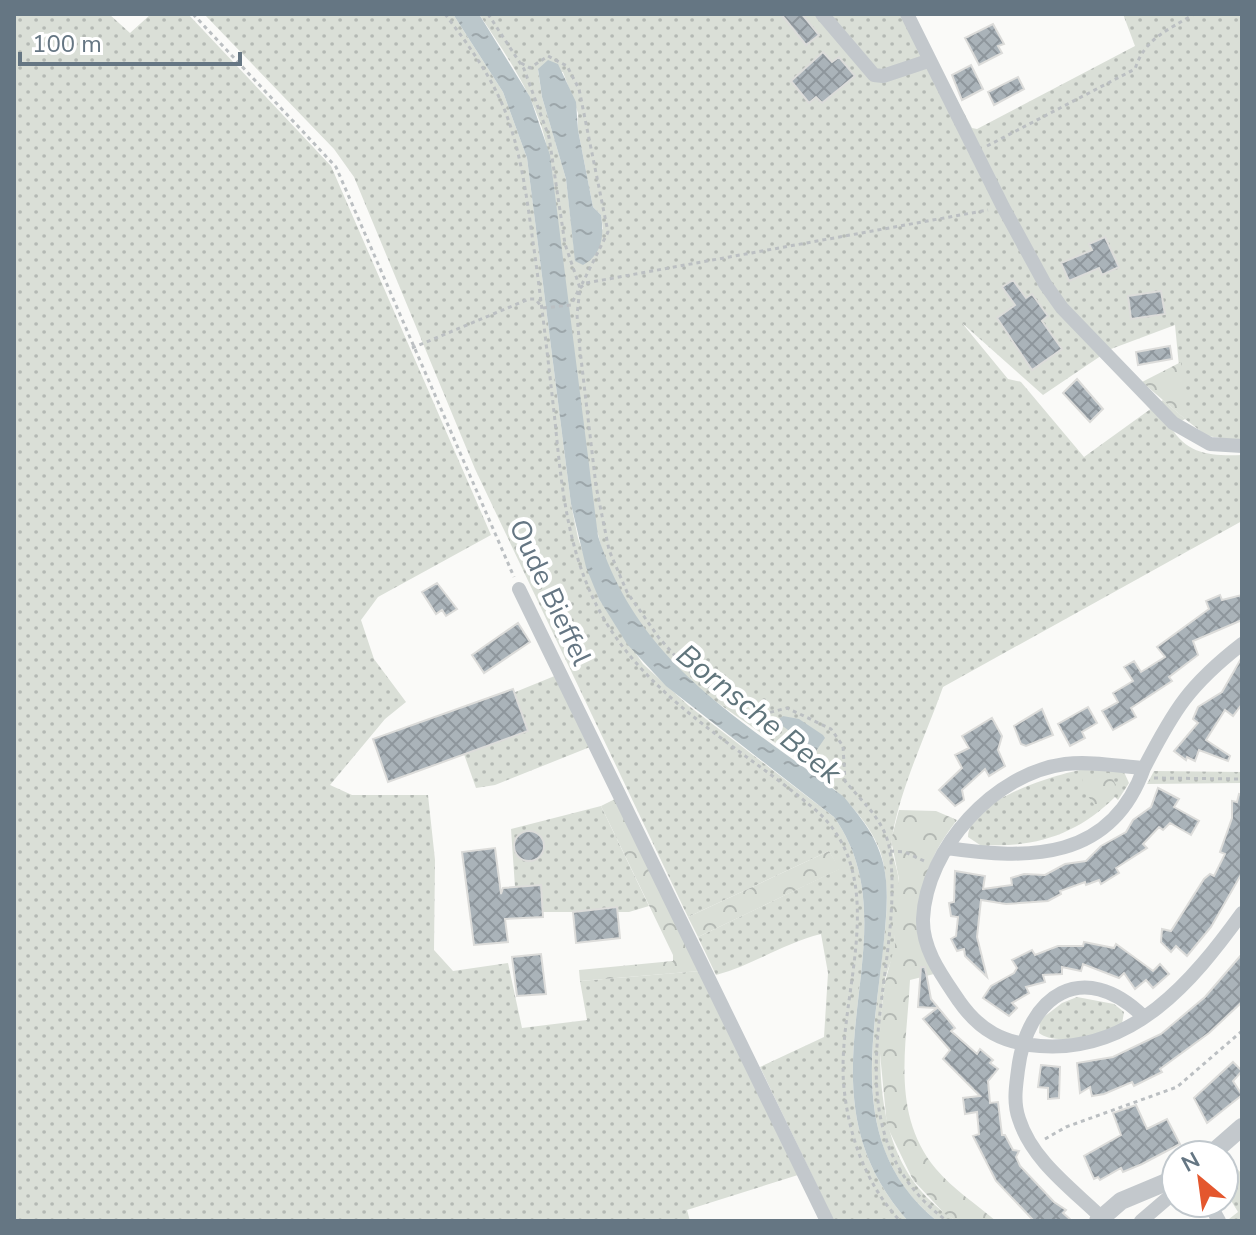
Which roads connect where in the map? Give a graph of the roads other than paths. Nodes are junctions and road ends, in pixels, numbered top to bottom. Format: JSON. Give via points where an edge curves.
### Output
{"nodes":[{"id":1,"x":822,"y":14,"type":"edge"},
{"id":2,"x":907,"y":14,"type":"edge"},
{"id":3,"x":928,"y":61,"type":"junction"},
{"id":4,"x":1242,"y":446,"type":"edge"},
{"id":5,"x":519,"y":589,"type":"road end"},
{"id":6,"x":1242,"y":644,"type":"edge"},
{"id":7,"x":1142,"y":773,"type":"junction"},
{"id":8,"x":947,"y":848,"type":"junction"},
{"id":9,"x":1242,"y":913,"type":"edge"},
{"id":10,"x":1143,"y":1016,"type":"junction"},
{"id":11,"x":1021,"y":1044,"type":"junction"},
{"id":12,"x":1160,"y":1185,"type":"edge"},
{"id":13,"x":1160,"y":1205,"type":"edge"},
{"id":14,"x":1099,"y":1219,"type":"edge"},
{"id":15,"x":827,"y":1221,"type":"edge"},
{"id":16,"x":1141,"y":1221,"type":"edge"}],
"edges":[{"from":1,"to":3,"type":"street","via":[[874,75]]},
{"from":2,"to":3,"type":"street"},
{"from":3,"to":4,"type":"street","via":[[1045,284],[1126,376],[1193,437]]},
{"from":5,"to":15,"type":"street","name":"Oude Bieffel"},
{"from":6,"to":7,"type":"street","via":[[1174,709]]},
{"from":7,"to":8,"type":"street","via":[[1064,764],[1027,776],[996,793]]},
{"from":7,"to":8,"type":"street","via":[[1131,799],[1109,824],[1078,842],[1026,856]]},
{"from":8,"to":11,"type":"street","via":[[936,867],[923,921],[927,944],[937,969],[972,1020],[993,1036]]},
{"from":9,"to":10,"type":"street","via":[[1181,988]]},
{"from":10,"to":11,"type":"street","via":[[1104,1041],[1060,1047]]},
{"from":10,"to":11,"type":"street","via":[[1112,992],[1076,987],[1036,1013]]},
{"from":11,"to":14,"type":"street","via":[[1014,1097],[1019,1119],[1033,1147]]},
{"from":12,"to":14,"type":"street","via":[[1121,1201]]},
{"from":13,"to":16,"type":"street"}]}
